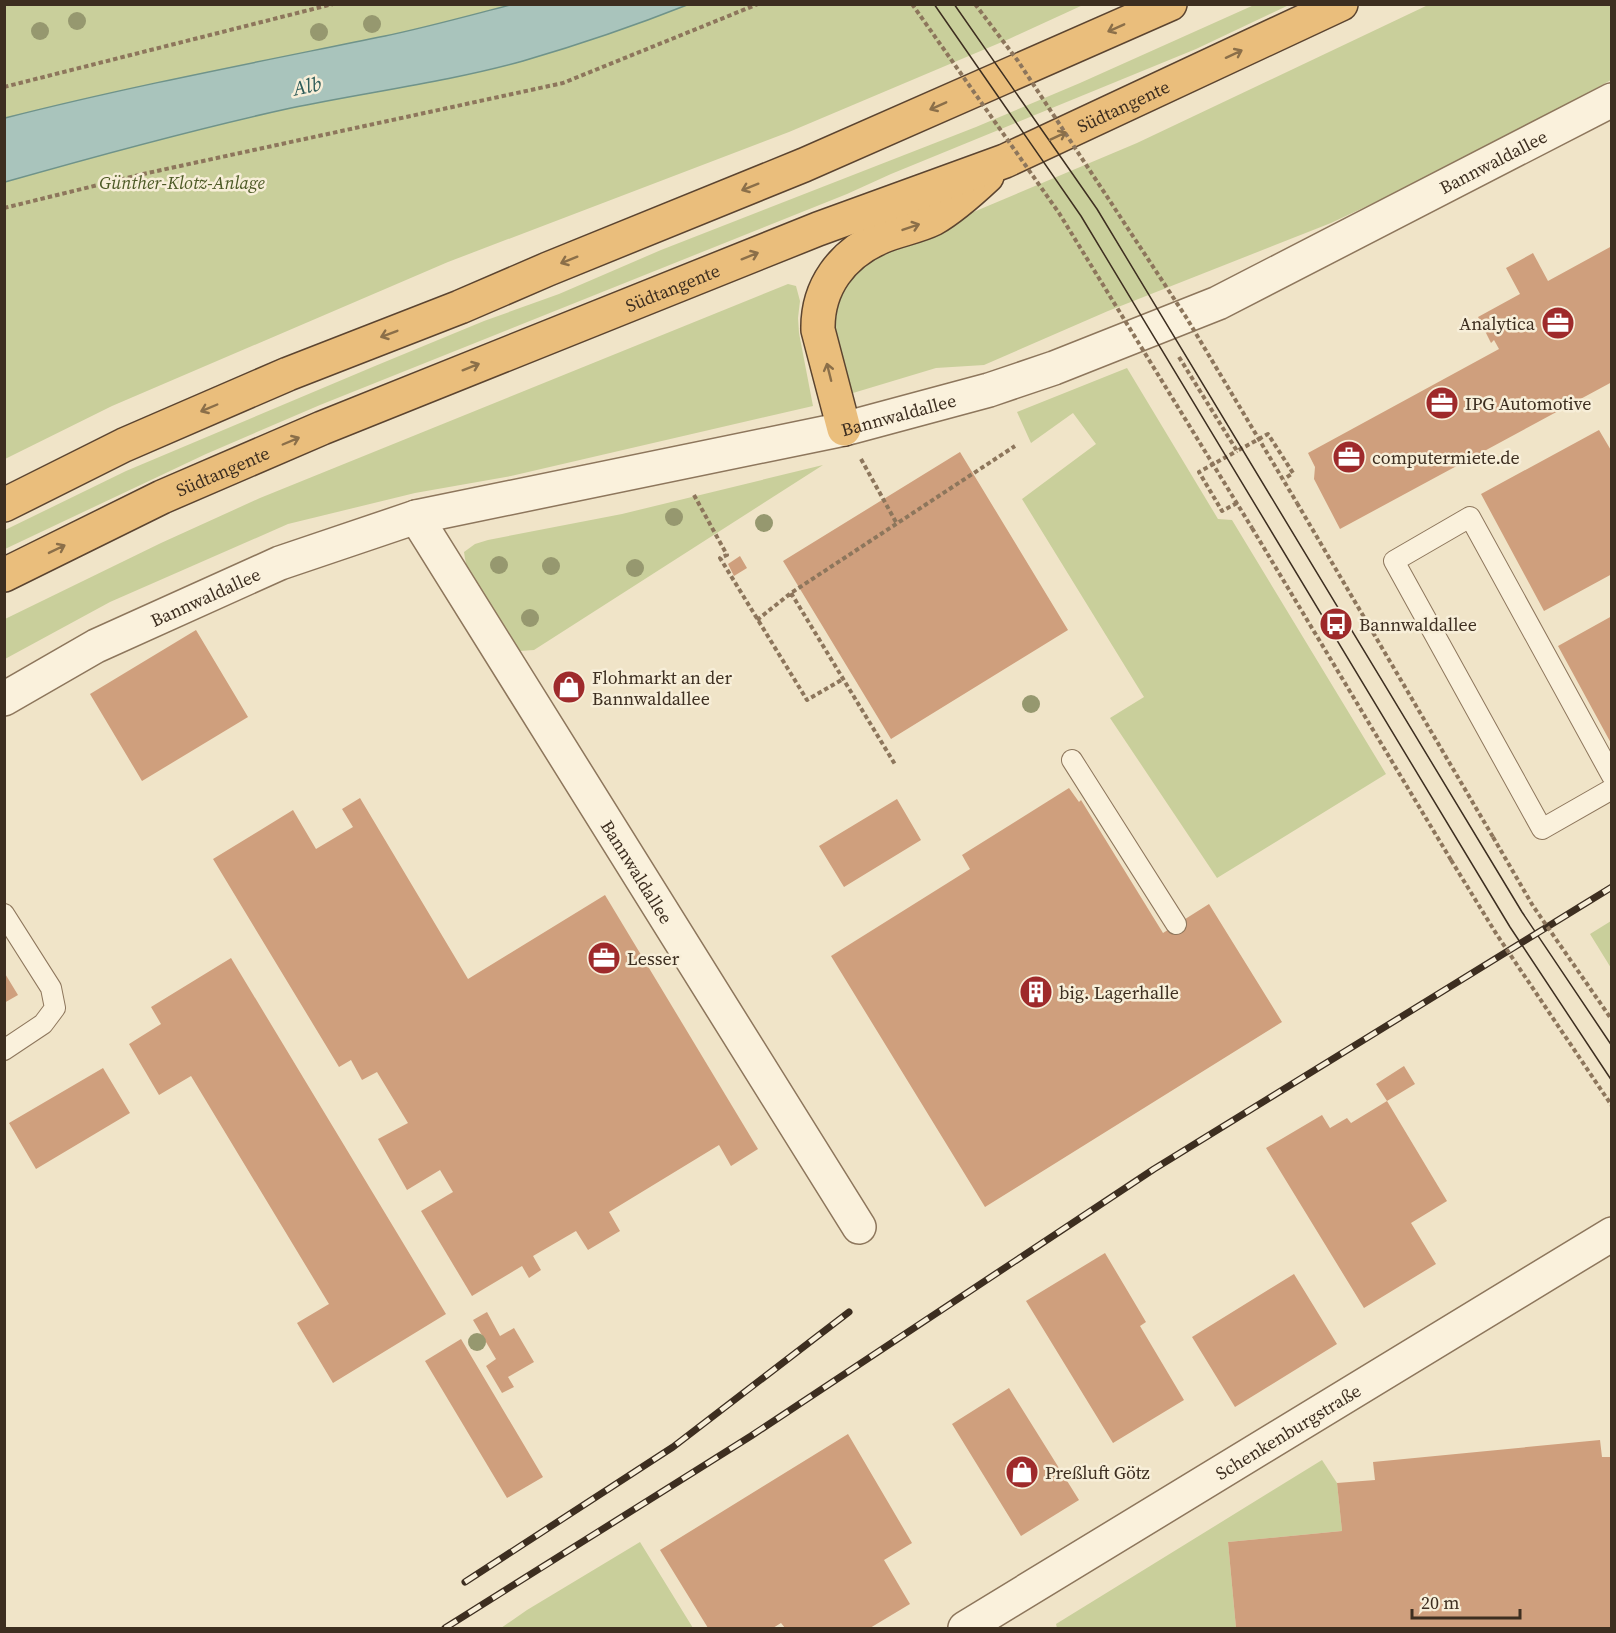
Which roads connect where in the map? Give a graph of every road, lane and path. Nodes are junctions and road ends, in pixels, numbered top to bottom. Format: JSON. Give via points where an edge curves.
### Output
{"nodes":[{"id":1,"x":333,"y":4,"type":"edge"},
{"id":2,"x":758,"y":4,"type":"edge"},
{"id":3,"x":912,"y":4,"type":"edge"},
{"id":4,"x":975,"y":4,"type":"edge"},
{"id":5,"x":1170,"y":4,"type":"edge"},
{"id":6,"x":1341,"y":4,"type":"edge"},
{"id":7,"x":4,"y":87,"type":"edge"},
{"id":8,"x":1611,"y":100,"type":"edge"},
{"id":9,"x":1005,"y":160,"type":"junction"},
{"id":10,"x":4,"y":208,"type":"edge"},
{"id":11,"x":1160,"y":327,"type":"junction"},
{"id":12,"x":844,"y":429,"type":"junction"},
{"id":13,"x":1015,"y":446,"type":"dead end"},
{"id":14,"x":1237,"y":451,"type":"junction"},
{"id":15,"x":676,"y":463,"type":"junction"},
{"id":16,"x":1284,"y":479,"type":"junction"},
{"id":17,"x":1237,"y":503,"type":"junction"},
{"id":18,"x":4,"y":505,"type":"edge"},
{"id":19,"x":416,"y":517,"type":"junction"},
{"id":20,"x":897,"y":524,"type":"junction"},
{"id":21,"x":4,"y":575,"type":"edge"},
{"id":22,"x":791,"y":593,"type":"junction"},
{"id":23,"x":757,"y":620,"type":"junction"},
{"id":24,"x":843,"y":679,"type":"junction"},
{"id":25,"x":4,"y":699,"type":"edge"},
{"id":26,"x":1072,"y":760,"type":"dead end"},
{"id":27,"x":896,"y":766,"type":"dead end"},
{"id":28,"x":1611,"y":776,"type":"edge"},
{"id":29,"x":1611,"y":789,"type":"edge"},
{"id":30,"x":4,"y":914,"type":"edge"},
{"id":31,"x":1176,"y":924,"type":"dead end"},
{"id":32,"x":1611,"y":1020,"type":"edge"},
{"id":33,"x":4,"y":1050,"type":"edge"},
{"id":34,"x":1611,"y":1107,"type":"edge"},
{"id":35,"x":859,"y":1227,"type":"dead end"},
{"id":36,"x":1611,"y":1234,"type":"edge"},
{"id":37,"x":965,"y":1629,"type":"edge"}],
"edges":[{"from":1,"to":7,"type":"path"},
{"from":2,"to":10,"type":"path","via":[[563,83]]},
{"from":3,"to":17,"type":"path","bridge":true,"via":[[1059,213]]},
{"from":4,"to":16,"type":"path","bridge":true,"via":[[1018,60],[1186,317]]},
{"from":5,"to":18,"type":"highway","one_way":true,"via":[[804,165],[288,374],[124,445]]},
{"from":9,"to":6,"type":"highway","name":"Südtangente","one_way":true},
{"from":8,"to":11,"type":"street","name":"Bannwaldallee","via":[[1262,281]]},
{"from":12,"to":9,"type":"highway","one_way":true,"via":[[818,330],[821,301],[832,276],[865,245],[933,219]]},
{"from":21,"to":9,"type":"highway","name":"Südtangente","one_way":true,"via":[[162,497],[322,428],[796,238]]},
{"from":11,"to":12,"type":"street","name":"Bannwaldallee","via":[[989,390]]},
{"from":11,"to":14,"type":"path"},
{"from":12,"to":15,"type":"street","name":"Bannwaldallee"},
{"from":12,"to":20,"type":"path"},
{"from":13,"to":20,"type":"path"},
{"from":14,"to":16,"type":"path","via":[[1268,434],[1293,472]]},
{"from":14,"to":17,"type":"path","via":[[1199,472],[1222,511]]},
{"from":15,"to":19,"type":"street","name":"Bannwaldallee"},
{"from":15,"to":23,"type":"path","via":[[727,555],[720,558]]},
{"from":16,"to":32,"type":"path","bridge":true,"via":[[1533,906]]},
{"from":17,"to":34,"type":"path","bridge":true,"via":[[1497,935]]},
{"from":19,"to":25,"type":"street","name":"Bannwaldallee","via":[[269,568],[96,646]]},
{"from":19,"to":35,"type":"street","name":"Bannwaldallee"},
{"from":20,"to":22,"type":"path"},
{"from":22,"to":23,"type":"path"},
{"from":22,"to":24,"type":"path"},
{"from":23,"to":24,"type":"path","via":[[807,700]]},
{"from":24,"to":27,"type":"path"},
{"from":26,"to":31,"type":"lane","via":[[1159,911]]},
{"from":28,"to":29,"type":"lane","via":[[1470,517],[1394,561],[1542,829]]},
{"from":30,"to":33,"type":"lane","via":[[51,988],[55,1008],[43,1024]]},
{"from":36,"to":37,"type":"street","name":"Schenkenburgstraße"}]}
